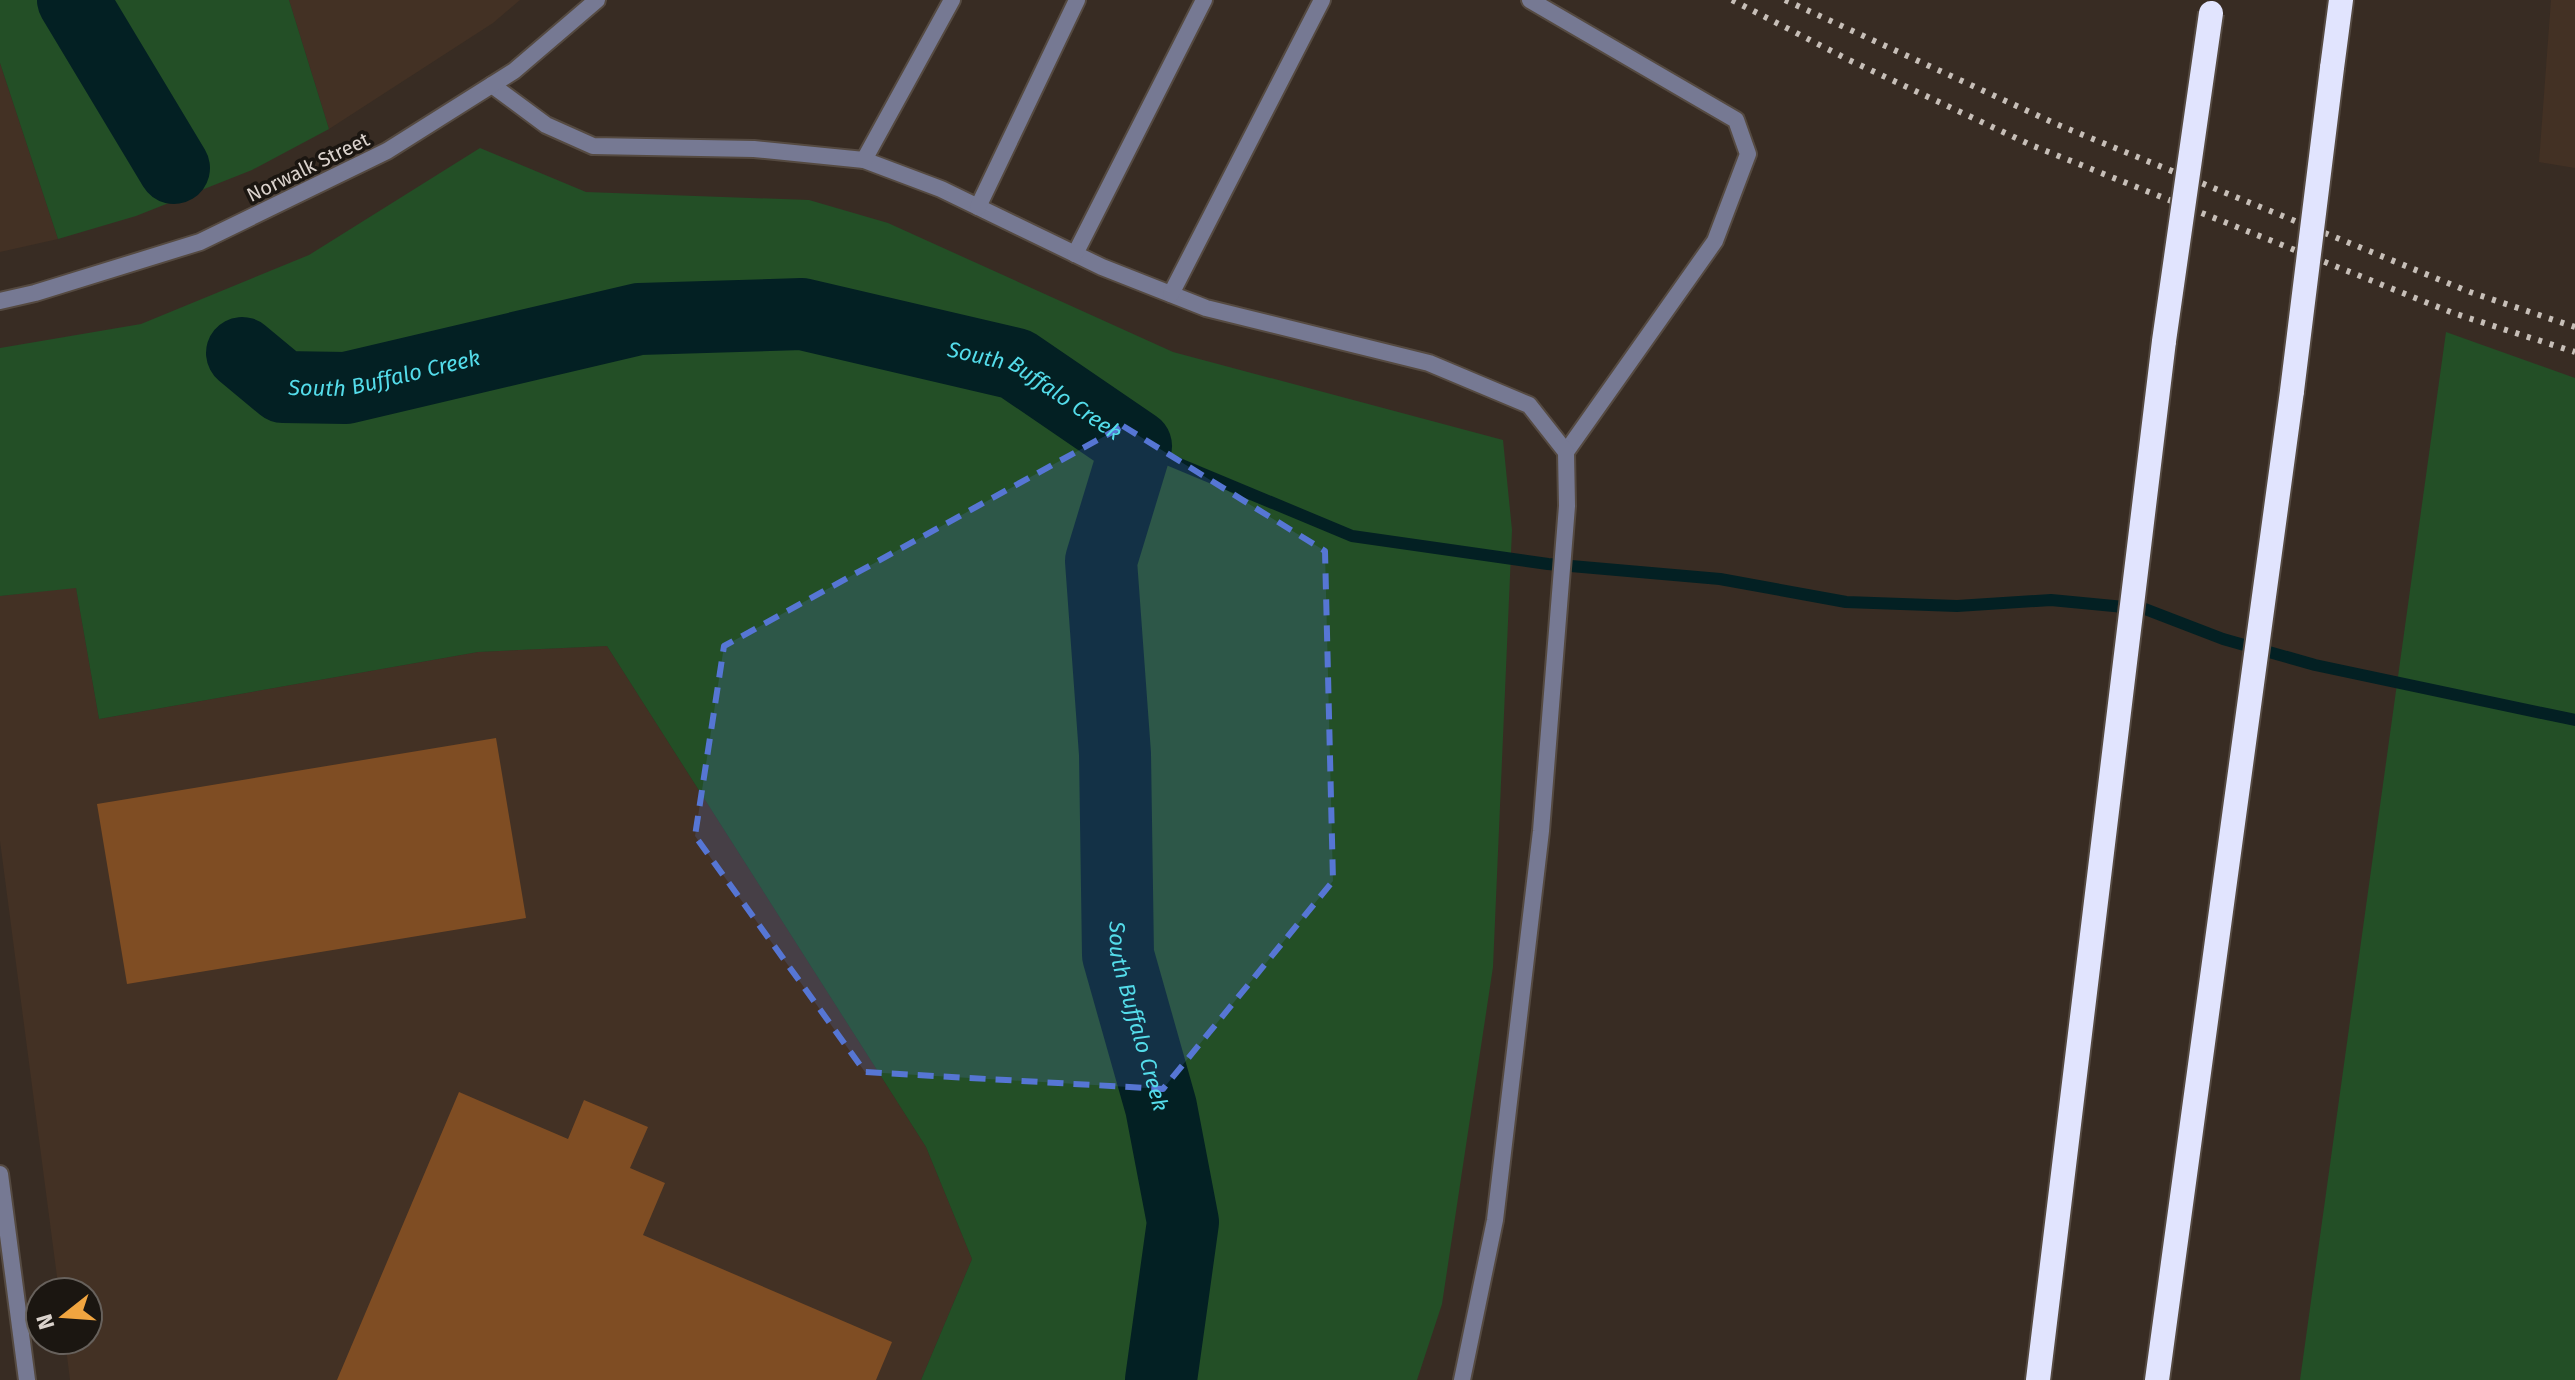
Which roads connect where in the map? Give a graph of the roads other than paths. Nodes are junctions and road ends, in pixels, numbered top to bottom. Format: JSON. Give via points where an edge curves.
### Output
{"nodes":[{"id":1,"x":597,"y":0,"type":"edge"},
{"id":2,"x":952,"y":0,"type":"edge"},
{"id":3,"x":1077,"y":0,"type":"edge"},
{"id":4,"x":1204,"y":0,"type":"edge"},
{"id":5,"x":1322,"y":0,"type":"edge"},
{"id":6,"x":1530,"y":0,"type":"edge"},
{"id":7,"x":2341,"y":0,"type":"edge"},
{"id":8,"x":2212,"y":7,"type":"edge"},
{"id":9,"x":492,"y":85,"type":"junction"},
{"id":10,"x":864,"y":160,"type":"junction"},
{"id":11,"x":978,"y":207,"type":"junction"},
{"id":12,"x":1075,"y":254,"type":"junction"},
{"id":13,"x":1171,"y":294,"type":"junction"},
{"id":14,"x":0,"y":301,"type":"edge"},
{"id":15,"x":1566,"y":452,"type":"junction"},
{"id":16,"x":0,"y":1174,"type":"edge"},
{"id":17,"x":27,"y":1380,"type":"edge"},
{"id":18,"x":1462,"y":1380,"type":"edge"},
{"id":19,"x":2038,"y":1380,"type":"edge"},
{"id":20,"x":2157,"y":1380,"type":"edge"}],
"edges":[{"from":1,"to":9,"type":"street","name":"Norwalk Street"},
{"from":2,"to":10,"type":"street"},
{"from":3,"to":11,"type":"street"},
{"from":4,"to":12,"type":"street"},
{"from":5,"to":13,"type":"street"},
{"from":6,"to":15,"type":"street","via":[[1736,120],[1748,154],[1715,241]]},
{"from":7,"to":20,"type":"highway","bridge":true},
{"from":8,"to":19,"type":"highway","bridge":true,"via":[[2164,341]]},
{"from":9,"to":10,"type":"street","via":[[546,125],[593,146],[754,149]]},
{"from":9,"to":14,"type":"street","name":"Norwalk Street","via":[[387,151],[200,242]]},
{"from":10,"to":11,"type":"street"},
{"from":11,"to":12,"type":"street"},
{"from":12,"to":13,"type":"street"},
{"from":13,"to":15,"type":"street","via":[[1206,308],[1429,363],[1529,405]]},
{"from":15,"to":18,"type":"street","via":[[1567,506],[1541,831],[1495,1220]]},
{"from":16,"to":17,"type":"street"}]}
